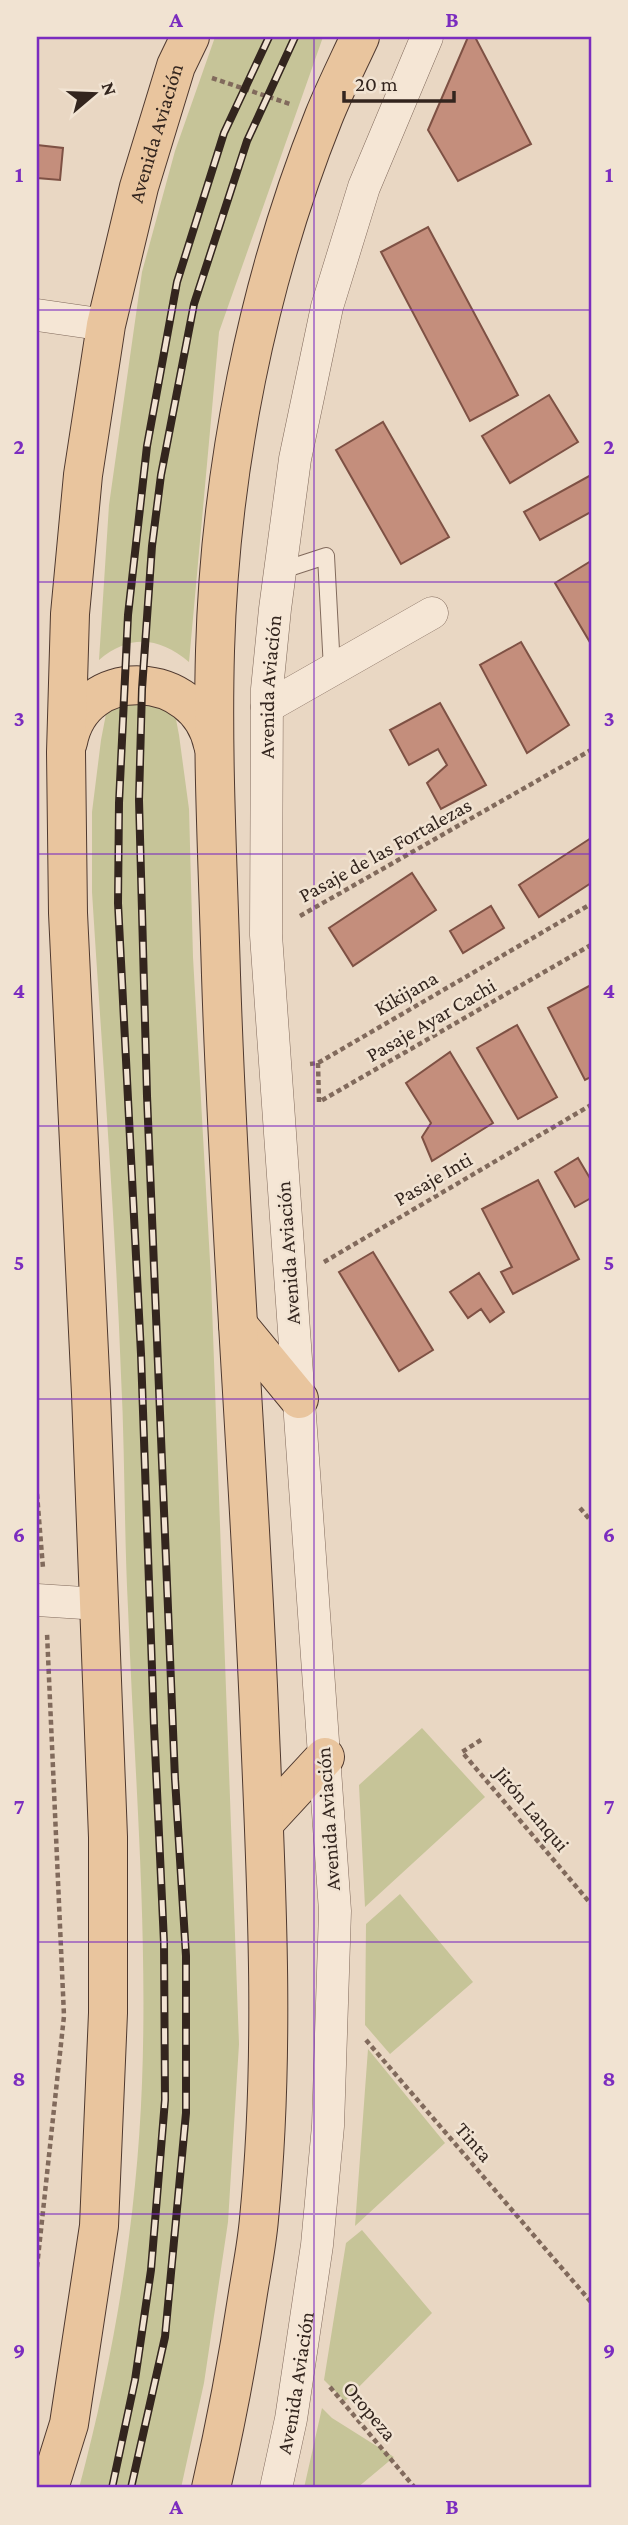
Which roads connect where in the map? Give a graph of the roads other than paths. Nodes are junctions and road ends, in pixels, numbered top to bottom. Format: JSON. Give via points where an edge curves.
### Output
{"nodes":[{"id":1,"x":360,"y":37,"type":"edge"},
{"id":2,"x":428,"y":37,"type":"edge"},
{"id":3,"x":183,"y":51,"type":"edge"},
{"id":4,"x":37,"y":315,"type":"edge"},
{"id":5,"x":106,"y":326,"type":"junction"},
{"id":6,"x":280,"y":571,"type":"junction"},
{"id":7,"x":432,"y":613,"type":"dead end"},
{"id":8,"x":332,"y":669,"type":"junction"},
{"id":9,"x":267,"y":707,"type":"junction"},
{"id":10,"x":214,"y":751,"type":"junction"},
{"id":11,"x":66,"y":752,"type":"junction"},
{"id":12,"x":238,"y":1325,"type":"junction"},
{"id":13,"x":299,"y":1399,"type":"junction"},
{"id":14,"x":41,"y":1600,"type":"edge"},
{"id":15,"x":99,"y":1604,"type":"junction"},
{"id":16,"x":324,"y":1757,"type":"junction"},
{"id":17,"x":264,"y":1824,"type":"junction"},
{"id":18,"x":69,"y":2424,"type":"junction"},
{"id":19,"x":37,"y":2450,"type":"edge"},
{"id":20,"x":49,"y":2488,"type":"edge"},
{"id":21,"x":211,"y":2488,"type":"edge"},
{"id":22,"x":276,"y":2488,"type":"edge"}],
"edges":[{"from":1,"to":10,"type":"main road","via":[[324,115],[292,205],[242,400],[219,582]]},
{"from":2,"to":6,"type":"street","name":"Avenida Aviación","via":[[364,187],[327,307],[295,459]]},
{"from":3,"to":5,"type":"main road","name":"Avenida Aviación","via":[[139,187]]},
{"from":4,"to":5,"type":"street"},
{"from":5,"to":11,"type":"main road","name":"Avenida Aviación","via":[[83,475],[70,614]]},
{"from":6,"to":8,"type":"lane","via":[[326,556]]},
{"from":6,"to":9,"type":"street","name":"Avenida Aviación"},
{"from":7,"to":8,"type":"street"},
{"from":8,"to":9,"type":"street"},
{"from":9,"to":13,"type":"street","name":"Avenida Aviación","via":[[266,935]]},
{"from":10,"to":11,"type":"main road","via":[[211,735],[195,709],[169,691],[139,685],[109,691],[84,709]]},
{"from":10,"to":12,"type":"main road"},
{"from":11,"to":15,"type":"main road","name":"Avenida Aviación","via":[[68,913]]},
{"from":12,"to":13,"type":"main road"},
{"from":12,"to":17,"type":"main road"},
{"from":13,"to":16,"type":"street","name":"Avenida Aviación"},
{"from":14,"to":15,"type":"street"},
{"from":15,"to":18,"type":"main road","name":"Avenida Aviación","via":[[108,1837],[108,2013],[99,2225]]},
{"from":16,"to":17,"type":"main road"},
{"from":16,"to":22,"type":"street","name":"Avenida Aviación","via":[[335,1911],[328,2126],[317,2245]]},
{"from":17,"to":21,"type":"main road","via":[[268,2063],[259,2223],[232,2394]]},
{"from":18,"to":19,"type":"main road"},
{"from":18,"to":20,"type":"main road","name":"Avenida Aviación"}]}
